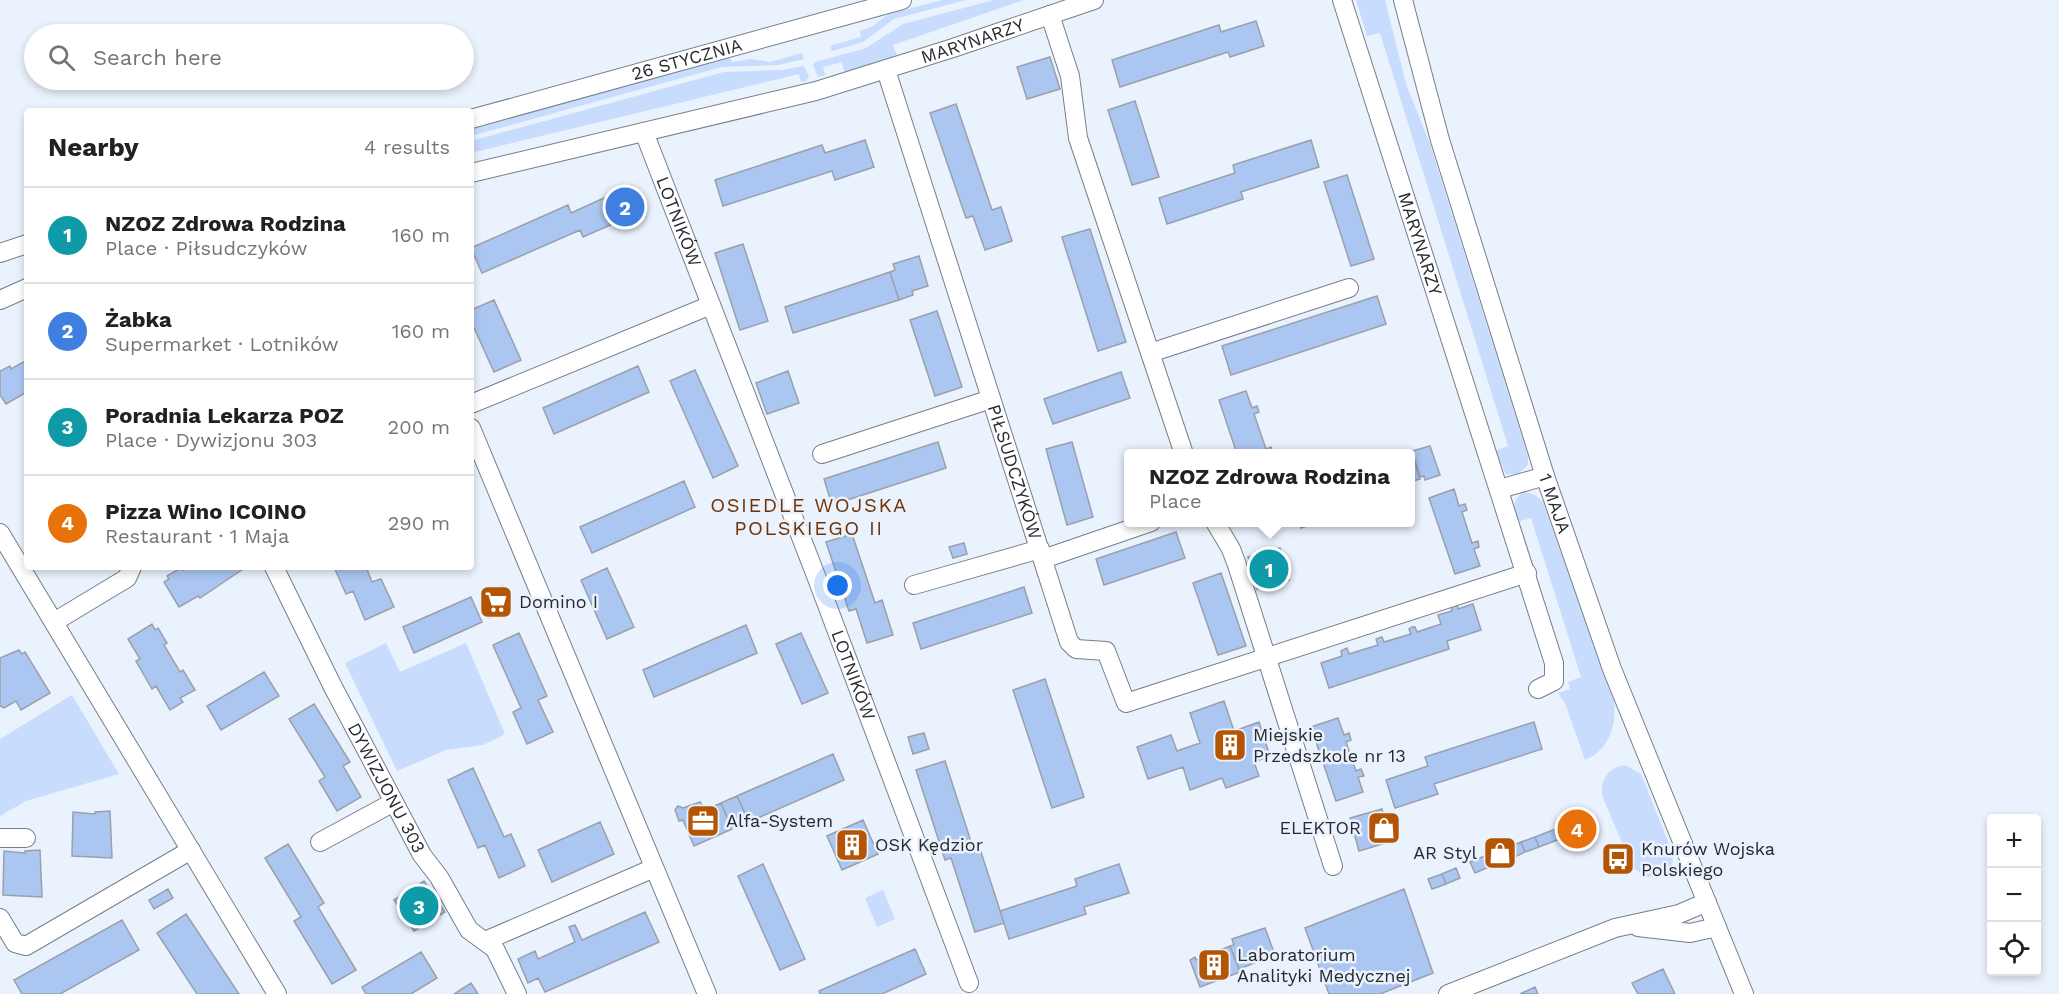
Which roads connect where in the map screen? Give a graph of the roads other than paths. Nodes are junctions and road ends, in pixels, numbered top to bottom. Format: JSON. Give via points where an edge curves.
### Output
{"nodes":[{"id":1,"x":902,"y":0,"type":"edge"},
{"id":2,"x":1094,"y":0,"type":"edge"},
{"id":3,"x":1342,"y":0,"type":"edge"},
{"id":4,"x":1403,"y":0,"type":"edge"},
{"id":5,"x":1050,"y":15,"type":"junction"},
{"id":6,"x":886,"y":70,"type":"junction"},
{"id":7,"x":474,"y":118,"type":"edge"},
{"id":8,"x":644,"y":132,"type":"junction"},
{"id":9,"x":474,"y":172,"type":"edge"},
{"id":10,"x":24,"y":245,"type":"edge"},
{"id":11,"x":0,"y":253,"type":"edge"},
{"id":12,"x":1349,"y":288,"type":"dead end"},
{"id":13,"x":24,"y":289,"type":"edge"},
{"id":14,"x":0,"y":300,"type":"edge"},
{"id":15,"x":711,"y":305,"type":"junction"},
{"id":16,"x":1150,"y":353,"type":"junction"},
{"id":17,"x":992,"y":399,"type":"junction"},
{"id":18,"x":474,"y":403,"type":"edge"},
{"id":19,"x":474,"y":435,"type":"edge"},
{"id":20,"x":1183,"y":449,"type":"edge"},
{"id":21,"x":822,"y":454,"type":"dead end"},
{"id":22,"x":1545,"y":476,"type":"junction"},
{"id":23,"x":1500,"y":489,"type":"junction"},
{"id":24,"x":1134,"y":527,"type":"edge"},
{"id":25,"x":1218,"y":527,"type":"edge"},
{"id":26,"x":0,"y":533,"type":"edge"},
{"id":27,"x":1041,"y":554,"type":"junction"},
{"id":28,"x":131,"y":570,"type":"edge"},
{"id":29,"x":276,"y":570,"type":"edge"},
{"id":30,"x":1527,"y":573,"type":"junction"},
{"id":31,"x":914,"y":585,"type":"dead end"},
{"id":32,"x":54,"y":622,"type":"junction"},
{"id":33,"x":1265,"y":657,"type":"junction"},
{"id":34,"x":1538,"y":689,"type":"dead end"},
{"id":35,"x":392,"y":803,"type":"junction"},
{"id":36,"x":0,"y":838,"type":"edge"},
{"id":37,"x":26,"y":838,"type":"dead end"},
{"id":38,"x":320,"y":842,"type":"dead end"},
{"id":39,"x":191,"y":850,"type":"junction"},
{"id":40,"x":1333,"y":866,"type":"dead end"},
{"id":41,"x":654,"y":868,"type":"junction"},
{"id":42,"x":1707,"y":902,"type":"junction"},
{"id":43,"x":0,"y":918,"type":"edge"},
{"id":44,"x":1631,"y":925,"type":"junction"},
{"id":45,"x":1716,"y":927,"type":"junction"},
{"id":46,"x":485,"y":941,"type":"junction"},
{"id":47,"x":969,"y":983,"type":"dead end"},
{"id":48,"x":277,"y":994,"type":"edge"},
{"id":49,"x":517,"y":994,"type":"edge"},
{"id":50,"x":707,"y":994,"type":"edge"},
{"id":51,"x":1448,"y":994,"type":"edge"},
{"id":52,"x":1744,"y":994,"type":"edge"}],
"edges":[{"from":1,"to":7,"type":"street","name":"26 STYCZNIA"},
{"from":2,"to":5,"type":"street","name":"MARYNARZY"},
{"from":3,"to":23,"type":"street","name":"MARYNARZY"},
{"from":4,"to":22,"type":"street","name":"1 MAJA","via":[[1440,140]]},
{"from":5,"to":6,"type":"street","name":"MARYNARZY"},
{"from":5,"to":16,"type":"street","via":[[1070,76],[1078,138]]},
{"from":6,"to":8,"type":"street","name":"MARYNARZY"},
{"from":6,"to":17,"type":"street","name":"PIŁSUDCZYKÓW"},
{"from":8,"to":9,"type":"street","name":"MARYNARZY"},
{"from":8,"to":15,"type":"street","name":"LOTNIKÓW"},
{"from":10,"to":11,"type":"street"},
{"from":12,"to":16,"type":"street"},
{"from":13,"to":14,"type":"street"},
{"from":15,"to":18,"type":"street"},
{"from":15,"to":47,"type":"street","name":"LOTNIKÓW"},
{"from":16,"to":20,"type":"street"},
{"from":17,"to":21,"type":"street"},
{"from":17,"to":27,"type":"street","name":"PIŁSUDCZYKÓW"},
{"from":19,"to":41,"type":"street"},
{"from":22,"to":23,"type":"street"},
{"from":22,"to":42,"type":"street","name":"1 MAJA","via":[[1612,669]]},
{"from":23,"to":30,"type":"street","name":"MARYNARZY"},
{"from":24,"to":27,"type":"street"},
{"from":25,"to":33,"type":"street","via":[[1231,549]]},
{"from":26,"to":32,"type":"street"},
{"from":27,"to":31,"type":"street"},
{"from":27,"to":33,"type":"street","name":"PIŁSUDCZYKÓW","via":[[1071,646],[1106,651],[1126,703]]},
{"from":28,"to":32,"type":"street","via":[[127,578]]},
{"from":29,"to":35,"type":"street","name":"DYWIZJONU 303"},
{"from":30,"to":33,"type":"street","name":"PIŁSUDCZYKÓW"},
{"from":30,"to":34,"type":"street","name":"MARYNARZY","via":[[1555,668],[1552,683]]},
{"from":32,"to":39,"type":"street"},
{"from":33,"to":40,"type":"street"},
{"from":35,"to":38,"type":"street"},
{"from":35,"to":46,"type":"street","name":"DYWIZJONU 303","via":[[469,930]]},
{"from":36,"to":37,"type":"street"},
{"from":39,"to":43,"type":"street","via":[[26,946],[15,943]]},
{"from":39,"to":48,"type":"street"},
{"from":41,"to":46,"type":"street"},
{"from":41,"to":50,"type":"street"},
{"from":42,"to":44,"type":"street","via":[[1679,914]]},
{"from":42,"to":45,"type":"street","name":"1 MAJA"},
{"from":44,"to":45,"type":"street","via":[[1690,933]]},
{"from":44,"to":51,"type":"street"},
{"from":45,"to":52,"type":"street","name":"1 MAJA"},
{"from":46,"to":49,"type":"street","name":"DYWIZJONU 303","via":[[500,957]]}]}
